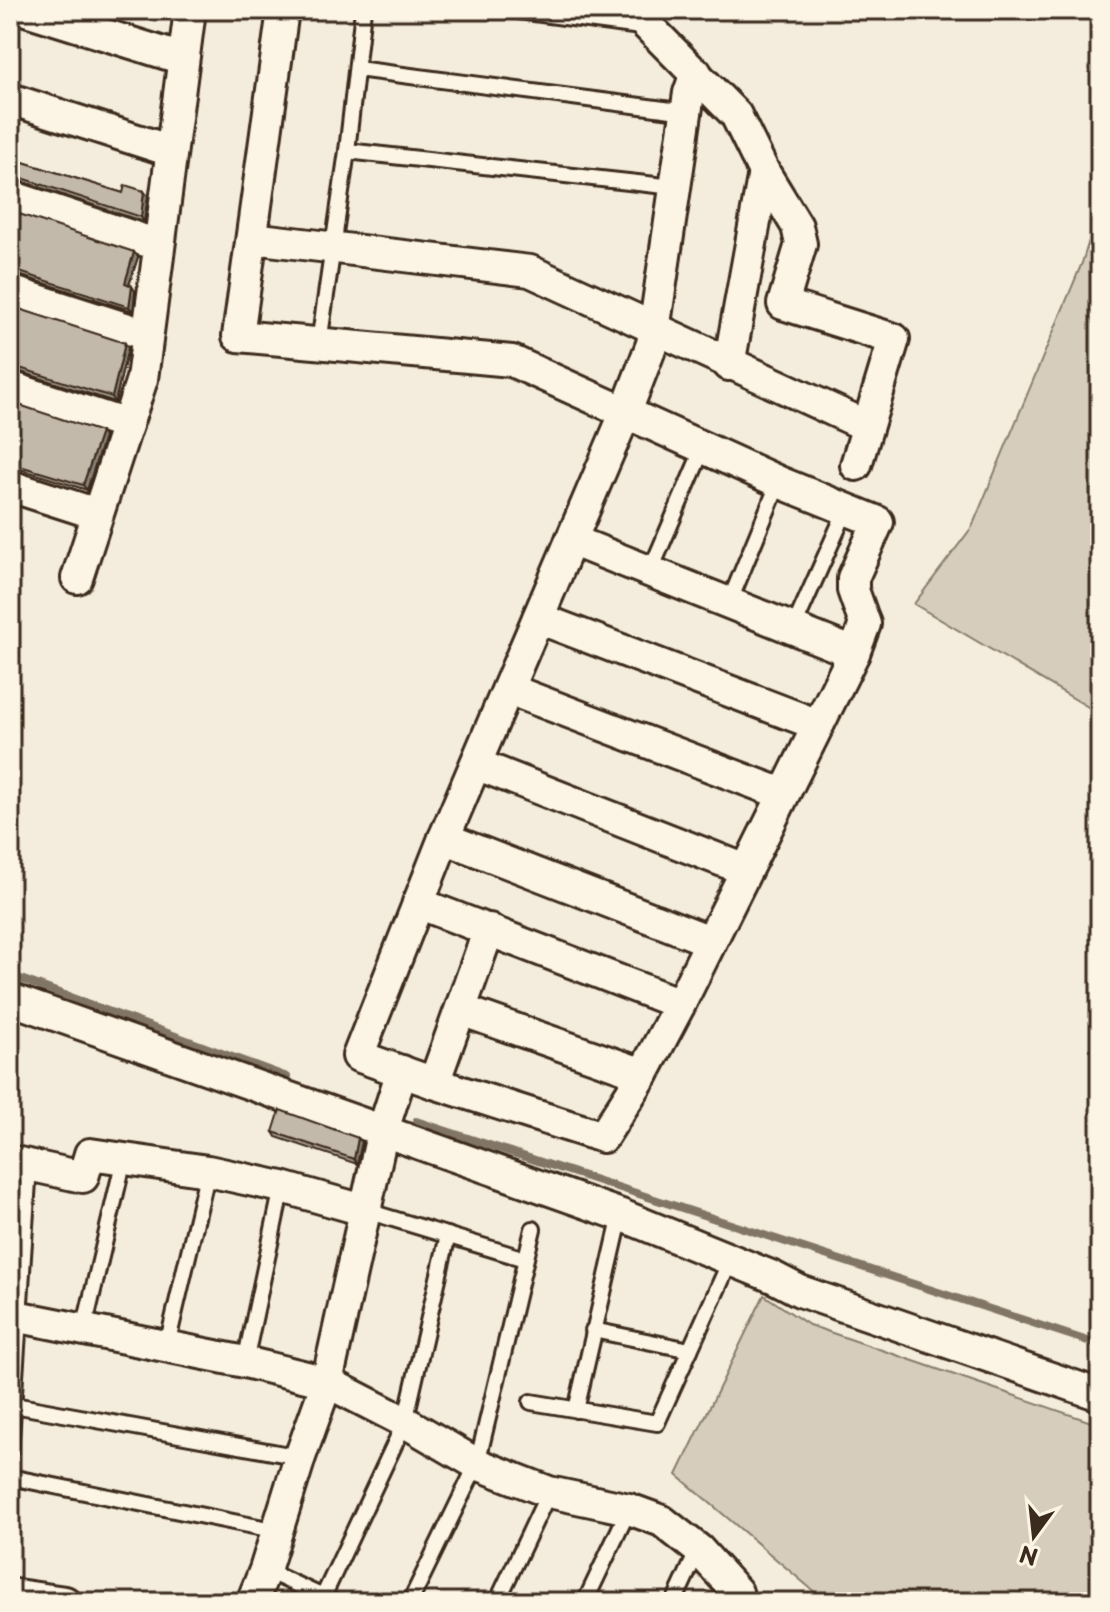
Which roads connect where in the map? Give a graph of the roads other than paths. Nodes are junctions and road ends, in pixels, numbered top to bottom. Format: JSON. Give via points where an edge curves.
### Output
{"nodes":[{"id":1,"x":26,"y":10,"type":"edge"},
{"id":2,"x":190,"y":10,"type":"edge"},
{"id":3,"x":283,"y":10,"type":"edge"},
{"id":4,"x":363,"y":10,"type":"edge"},
{"id":5,"x":511,"y":10,"type":"edge"},
{"id":6,"x":642,"y":19,"type":"edge"},
{"id":7,"x":183,"y":59,"type":"junction"},
{"id":8,"x":357,"y":69,"type":"junction"},
{"id":9,"x":696,"y":73,"type":"junction"},
{"id":10,"x":10,"y":99,"type":"edge"},
{"id":11,"x":687,"y":112,"type":"junction"},
{"id":12,"x":171,"y":151,"type":"junction"},
{"id":13,"x":347,"y":151,"type":"junction"},
{"id":14,"x":764,"y":172,"type":"junction"},
{"id":15,"x":674,"y":187,"type":"junction"},
{"id":16,"x":10,"y":196,"type":"edge"},
{"id":17,"x":252,"y":238,"type":"junction"},
{"id":18,"x":158,"y":245,"type":"junction"},
{"id":19,"x":332,"y":248,"type":"junction"},
{"id":20,"x":10,"y":291,"type":"edge"},
{"id":21,"x":655,"y":328,"type":"junction"},
{"id":22,"x":147,"y":335,"type":"junction"},
{"id":23,"x":319,"y":343,"type":"junction"},
{"id":24,"x":729,"y":365,"type":"junction"},
{"id":25,"x":10,"y":387,"type":"edge"},
{"id":26,"x":625,"y":414,"type":"junction"},
{"id":27,"x":127,"y":425,"type":"junction"},
{"id":28,"x":867,"y":426,"type":"junction"},
{"id":29,"x":703,"y":448,"type":"junction"},
{"id":30,"x":856,"y":465,"type":"dead end"},
{"id":31,"x":779,"y":482,"type":"junction"},
{"id":32,"x":10,"y":486,"type":"edge"},
{"id":33,"x":846,"y":510,"type":"junction"},
{"id":34,"x":97,"y":514,"type":"junction"},
{"id":35,"x":571,"y":540,"type":"junction"},
{"id":36,"x":650,"y":572,"type":"junction"},
{"id":37,"x":77,"y":578,"type":"dead end"},
{"id":38,"x":729,"y":603,"type":"junction"},
{"id":39,"x":538,"y":618,"type":"junction"},
{"id":40,"x":793,"y":629,"type":"junction"},
{"id":41,"x":854,"y":653,"type":"junction"},
{"id":42,"x":508,"y":689,"type":"junction"},
{"id":43,"x":818,"y":725,"type":"junction"},
{"id":44,"x":476,"y":764,"type":"junction"},
{"id":45,"x":783,"y":794,"type":"junction"},
{"id":46,"x":444,"y":838,"type":"junction"},
{"id":47,"x":746,"y":870,"type":"junction"},
{"id":48,"x":418,"y":903,"type":"junction"},
{"id":49,"x":489,"y":929,"type":"junction"},
{"id":50,"x":710,"y":941,"type":"junction"},
{"id":51,"x":10,"y":999,"type":"edge"},
{"id":52,"x":680,"y":1004,"type":"junction"},
{"id":53,"x":461,"y":1010,"type":"junction"},
{"id":54,"x":402,"y":1071,"type":"junction"},
{"id":55,"x":643,"y":1074,"type":"junction"},
{"id":56,"x":434,"y":1083,"type":"junction"},
{"id":57,"x":383,"y":1130,"type":"junction"},
{"id":58,"x":124,"y":1159,"type":"junction"},
{"id":59,"x":20,"y":1164,"type":"edge"},
{"id":60,"x":208,"y":1171,"type":"junction"},
{"id":61,"x":282,"y":1187,"type":"junction"},
{"id":62,"x":367,"y":1211,"type":"junction"},
{"id":63,"x":621,"y":1215,"type":"junction"},
{"id":64,"x":533,"y":1229,"type":"dead end"},
{"id":65,"x":448,"y":1235,"type":"junction"},
{"id":66,"x":525,"y":1259,"type":"junction"},
{"id":67,"x":731,"y":1259,"type":"junction"},
{"id":68,"x":14,"y":1315,"type":"edge"},
{"id":69,"x":84,"y":1329,"type":"junction"},
{"id":70,"x":593,"y":1330,"type":"junction"},
{"id":71,"x":167,"y":1345,"type":"junction"},
{"id":72,"x":690,"y":1350,"type":"junction"},
{"id":73,"x":245,"y":1362,"type":"junction"},
{"id":74,"x":327,"y":1382,"type":"junction"},
{"id":75,"x":1100,"y":1395,"type":"edge"},
{"id":76,"x":531,"y":1402,"type":"dead end"},
{"id":77,"x":14,"y":1405,"type":"junction"},
{"id":78,"x":576,"y":1410,"type":"junction"},
{"id":79,"x":405,"y":1422,"type":"junction"},
{"id":80,"x":10,"y":1453,"type":"edge"},
{"id":81,"x":300,"y":1457,"type":"junction"},
{"id":82,"x":477,"y":1464,"type":"junction"},
{"id":83,"x":10,"y":1477,"type":"edge"},
{"id":84,"x":549,"y":1492,"type":"junction"},
{"id":85,"x":629,"y":1509,"type":"junction"},
{"id":86,"x":278,"y":1531,"type":"junction"},
{"id":87,"x":699,"y":1550,"type":"junction"},
{"id":88,"x":265,"y":1570,"type":"junction"},
{"id":89,"x":10,"y":1594,"type":"edge"},
{"id":90,"x":328,"y":1600,"type":"edge"},
{"id":91,"x":65,"y":1602,"type":"edge"},
{"id":92,"x":252,"y":1602,"type":"edge"},
{"id":93,"x":410,"y":1602,"type":"edge"},
{"id":94,"x":497,"y":1602,"type":"edge"},
{"id":95,"x":585,"y":1602,"type":"edge"},
{"id":96,"x":674,"y":1602,"type":"edge"},
{"id":97,"x":739,"y":1602,"type":"edge"}],
"edges":[{"from":1,"to":7,"type":"street"},
{"from":2,"to":7,"type":"street"},
{"from":3,"to":17,"type":"street"},
{"from":4,"to":8,"type":"lane"},
{"from":5,"to":6,"type":"lane"},
{"from":6,"to":9,"type":"street"},
{"from":7,"to":12,"type":"street"},
{"from":8,"to":11,"type":"lane"},
{"from":8,"to":13,"type":"lane"},
{"from":9,"to":11,"type":"street"},
{"from":9,"to":14,"type":"street","via":[[736,115]]},
{"from":10,"to":12,"type":"street"},
{"from":11,"to":15,"type":"street"},
{"from":12,"to":18,"type":"street"},
{"from":13,"to":15,"type":"lane"},
{"from":13,"to":19,"type":"lane"},
{"from":14,"to":24,"type":"street"},
{"from":14,"to":28,"type":"street","via":[[800,235],[783,304],[894,339]]},
{"from":15,"to":21,"type":"street"},
{"from":16,"to":18,"type":"street"},
{"from":17,"to":19,"type":"street"},
{"from":17,"to":23,"type":"street","via":[[238,336]]},
{"from":18,"to":22,"type":"street"},
{"from":19,"to":21,"type":"street","via":[[530,271]]},
{"from":19,"to":23,"type":"lane"},
{"from":20,"to":22,"type":"street"},
{"from":21,"to":24,"type":"street"},
{"from":21,"to":26,"type":"street"},
{"from":22,"to":27,"type":"street","via":[[142,379]]},
{"from":23,"to":26,"type":"street","via":[[512,361]]},
{"from":24,"to":28,"type":"street"},
{"from":25,"to":27,"type":"street"},
{"from":26,"to":29,"type":"street"},
{"from":26,"to":35,"type":"street"},
{"from":27,"to":34,"type":"street"},
{"from":28,"to":30,"type":"street"},
{"from":29,"to":31,"type":"street"},
{"from":29,"to":36,"type":"lane"},
{"from":31,"to":33,"type":"street"},
{"from":31,"to":38,"type":"lane"},
{"from":32,"to":34,"type":"street"},
{"from":33,"to":40,"type":"lane"},
{"from":33,"to":41,"type":"street","via":[[878,522],[853,578],[865,624]]},
{"from":34,"to":37,"type":"street"},
{"from":35,"to":36,"type":"street"},
{"from":35,"to":39,"type":"street"},
{"from":36,"to":38,"type":"street"},
{"from":38,"to":40,"type":"street"},
{"from":39,"to":42,"type":"street"},
{"from":39,"to":43,"type":"street"},
{"from":40,"to":41,"type":"street"},
{"from":41,"to":43,"type":"street"},
{"from":42,"to":44,"type":"street"},
{"from":42,"to":45,"type":"street"},
{"from":43,"to":45,"type":"street"},
{"from":44,"to":46,"type":"street"},
{"from":44,"to":47,"type":"street"},
{"from":45,"to":47,"type":"street"},
{"from":46,"to":48,"type":"street"},
{"from":46,"to":50,"type":"street"},
{"from":47,"to":50,"type":"street"},
{"from":48,"to":49,"type":"street"},
{"from":48,"to":54,"type":"street","via":[[358,1056]]},
{"from":49,"to":52,"type":"street"},
{"from":49,"to":53,"type":"street"},
{"from":50,"to":52,"type":"street"},
{"from":51,"to":57,"type":"street"},
{"from":52,"to":55,"type":"street"},
{"from":53,"to":55,"type":"street"},
{"from":53,"to":56,"type":"street"},
{"from":54,"to":56,"type":"street"},
{"from":54,"to":57,"type":"street"},
{"from":55,"to":56,"type":"street","via":[[603,1137]]},
{"from":57,"to":62,"type":"street"},
{"from":57,"to":63,"type":"street"},
{"from":58,"to":59,"type":"street","via":[[90,1154],[83,1177]]},
{"from":58,"to":60,"type":"street"},
{"from":58,"to":69,"type":"lane"},
{"from":59,"to":68,"type":"lane"},
{"from":60,"to":61,"type":"street"},
{"from":60,"to":71,"type":"lane"},
{"from":61,"to":62,"type":"street"},
{"from":61,"to":73,"type":"lane"},
{"from":62,"to":65,"type":"lane"},
{"from":62,"to":74,"type":"street"},
{"from":63,"to":67,"type":"street"},
{"from":63,"to":70,"type":"lane"},
{"from":64,"to":66,"type":"lane"},
{"from":65,"to":66,"type":"lane"},
{"from":65,"to":79,"type":"lane"},
{"from":66,"to":82,"type":"lane"},
{"from":67,"to":72,"type":"lane"},
{"from":67,"to":75,"type":"street","via":[[800,1291]]},
{"from":68,"to":69,"type":"street"},
{"from":68,"to":77,"type":"lane"},
{"from":69,"to":71,"type":"street"},
{"from":70,"to":72,"type":"lane"},
{"from":70,"to":78,"type":"lane"},
{"from":71,"to":73,"type":"street"},
{"from":72,"to":78,"type":"lane","via":[[657,1423]]},
{"from":73,"to":74,"type":"street"},
{"from":74,"to":79,"type":"street"},
{"from":74,"to":81,"type":"street"},
{"from":76,"to":78,"type":"lane"},
{"from":77,"to":80,"type":"lane"},
{"from":77,"to":81,"type":"lane"},
{"from":79,"to":82,"type":"street"},
{"from":79,"to":90,"type":"lane"},
{"from":81,"to":86,"type":"street"},
{"from":82,"to":84,"type":"street"},
{"from":82,"to":93,"type":"lane"},
{"from":83,"to":86,"type":"lane"},
{"from":84,"to":85,"type":"street"},
{"from":84,"to":94,"type":"lane"},
{"from":85,"to":87,"type":"street","via":[[662,1521]]},
{"from":85,"to":95,"type":"lane"},
{"from":86,"to":88,"type":"street"},
{"from":87,"to":96,"type":"lane"},
{"from":87,"to":97,"type":"street","via":[[737,1592]]},
{"from":88,"to":90,"type":"lane"},
{"from":88,"to":92,"type":"street"},
{"from":89,"to":91,"type":"street"}]}
